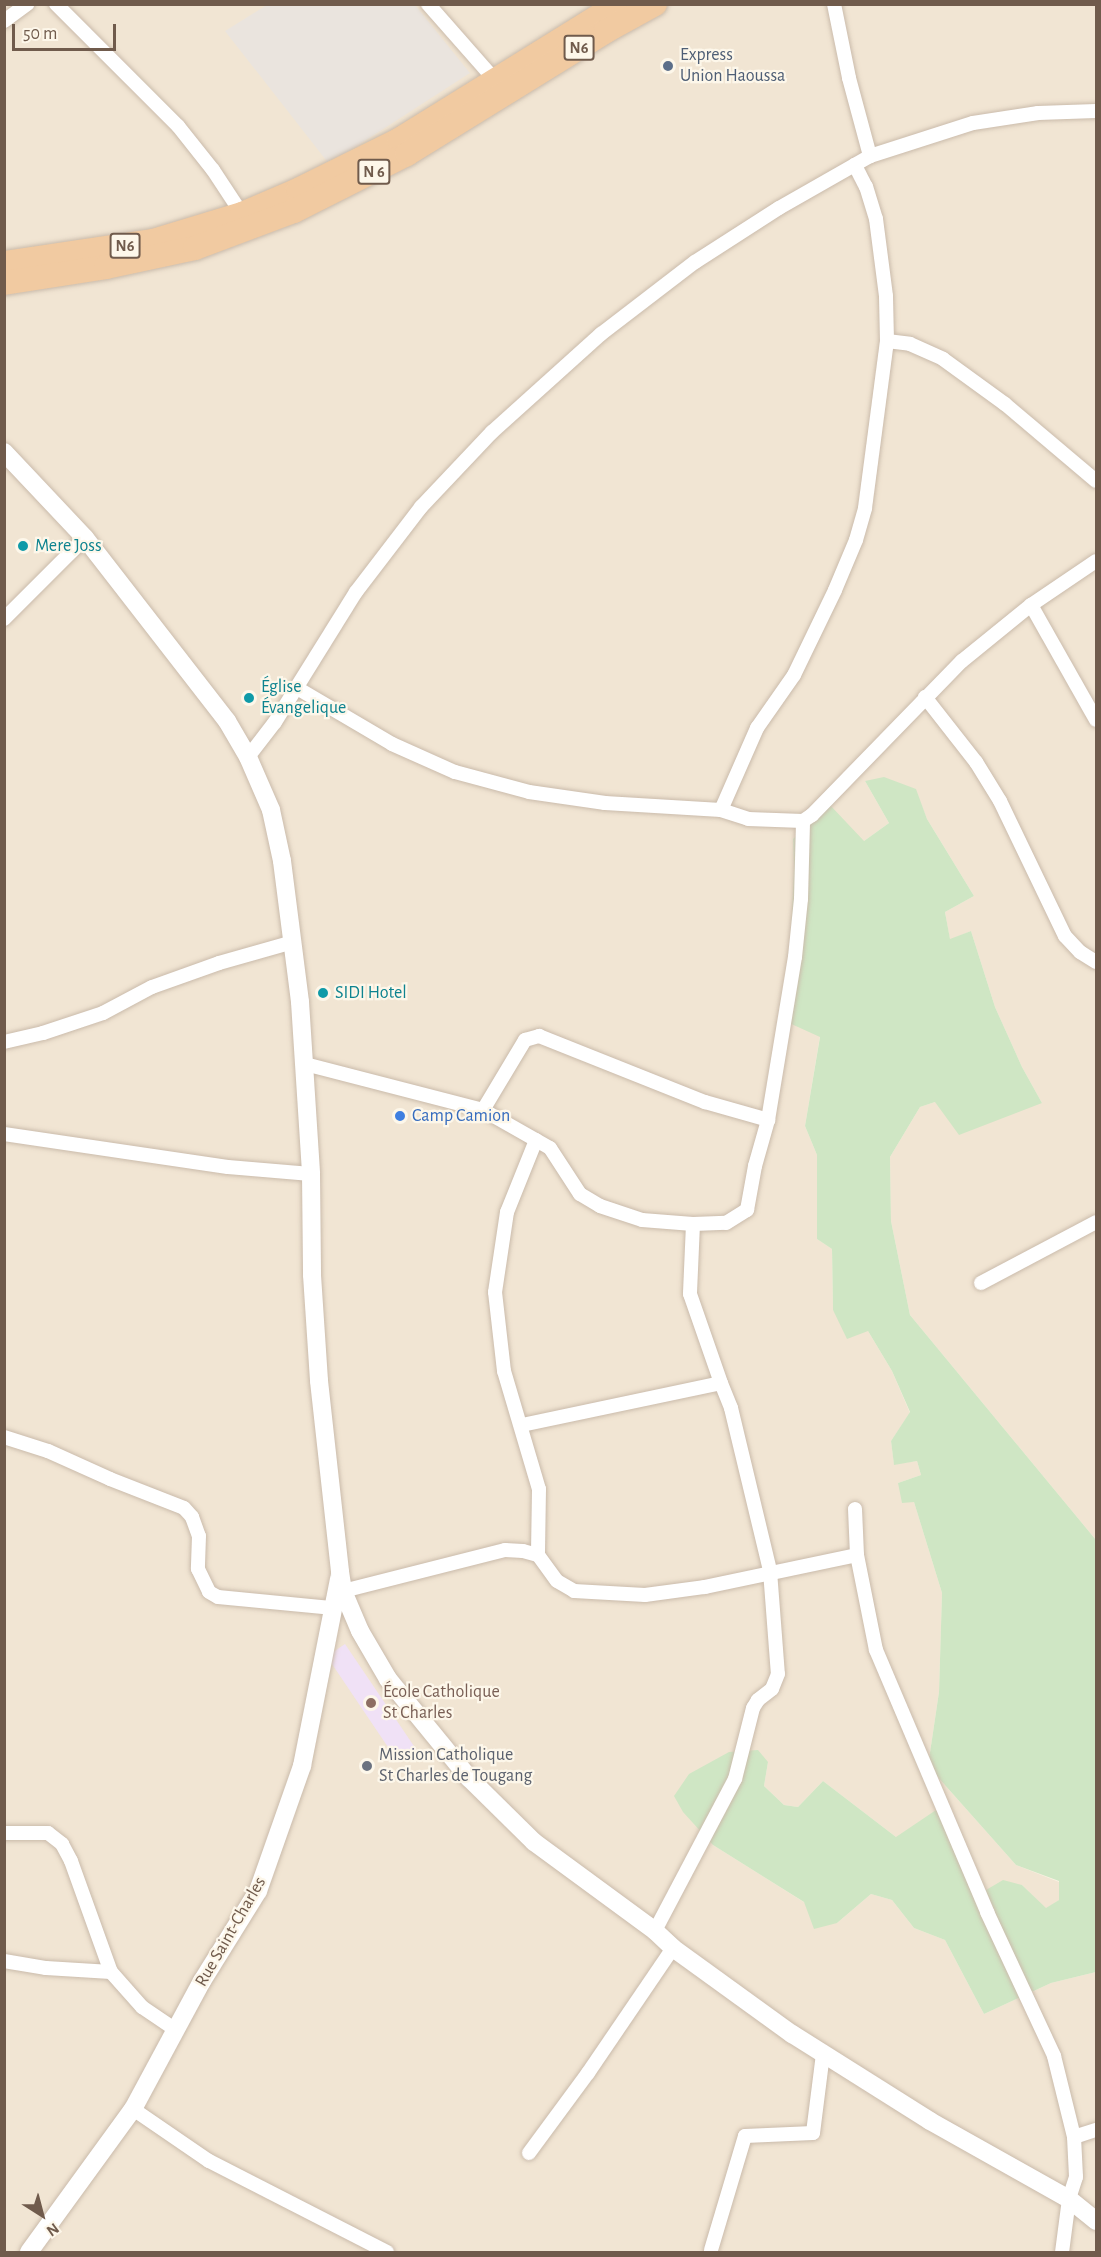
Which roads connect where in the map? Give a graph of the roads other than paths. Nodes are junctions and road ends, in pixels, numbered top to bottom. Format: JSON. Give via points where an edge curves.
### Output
{"nodes":[{"id":1,"x":27,"y":4,"type":"edge"},
{"id":2,"x":56,"y":4,"type":"edge"},
{"id":3,"x":428,"y":4,"type":"edge"},
{"id":4,"x":618,"y":4,"type":"edge"},
{"id":5,"x":656,"y":4,"type":"edge"},
{"id":6,"x":834,"y":4,"type":"edge"},
{"id":7,"x":4,"y":21,"type":"edge"},
{"id":8,"x":499,"y":87,"type":"junction"},
{"id":9,"x":1096,"y":111,"type":"edge"},
{"id":10,"x":870,"y":156,"type":"junction"},
{"id":11,"x":855,"y":165,"type":"junction"},
{"id":12,"x":239,"y":224,"type":"junction"},
{"id":13,"x":4,"y":263,"type":"edge"},
{"id":14,"x":4,"y":283,"type":"edge"},
{"id":15,"x":887,"y":341,"type":"junction"},
{"id":16,"x":4,"y":452,"type":"edge"},
{"id":17,"x":1096,"y":481,"type":"edge"},
{"id":18,"x":86,"y":538,"type":"junction"},
{"id":19,"x":1096,"y":561,"type":"edge"},
{"id":20,"x":1031,"y":605,"type":"junction"},
{"id":21,"x":4,"y":619,"type":"edge"},
{"id":22,"x":297,"y":688,"type":"junction"},
{"id":23,"x":925,"y":697,"type":"junction"},
{"id":24,"x":1096,"y":720,"type":"edge"},
{"id":25,"x":248,"y":757,"type":"junction"},
{"id":26,"x":721,"y":810,"type":"junction"},
{"id":27,"x":803,"y":821,"type":"junction"},
{"id":28,"x":293,"y":942,"type":"junction"},
{"id":29,"x":1096,"y":962,"type":"edge"},
{"id":30,"x":4,"y":1042,"type":"edge"},
{"id":31,"x":305,"y":1064,"type":"junction"},
{"id":32,"x":483,"y":1110,"type":"junction"},
{"id":33,"x":768,"y":1120,"type":"junction"},
{"id":34,"x":4,"y":1134,"type":"edge"},
{"id":35,"x":536,"y":1140,"type":"junction"},
{"id":36,"x":311,"y":1174,"type":"junction"},
{"id":37,"x":1096,"y":1222,"type":"edge"},
{"id":38,"x":693,"y":1224,"type":"junction"},
{"id":39,"x":981,"y":1283,"type":"dead end"},
{"id":40,"x":721,"y":1383,"type":"junction"},
{"id":41,"x":522,"y":1425,"type":"junction"},
{"id":42,"x":4,"y":1437,"type":"edge"},
{"id":43,"x":855,"y":1509,"type":"dead end"},
{"id":44,"x":857,"y":1555,"type":"junction"},
{"id":45,"x":538,"y":1556,"type":"junction"},
{"id":46,"x":770,"y":1571,"type":"junction"},
{"id":47,"x":340,"y":1572,"type":"junction"},
{"id":48,"x":343,"y":1591,"type":"junction"},
{"id":49,"x":333,"y":1608,"type":"junction"},
{"id":50,"x":4,"y":1833,"type":"edge"},
{"id":51,"x":655,"y":1931,"type":"junction"},
{"id":52,"x":673,"y":1948,"type":"junction"},
{"id":53,"x":4,"y":1961,"type":"edge"},
{"id":54,"x":111,"y":1972,"type":"junction"},
{"id":55,"x":176,"y":2030,"type":"junction"},
{"id":56,"x":823,"y":2055,"type":"junction"},
{"id":57,"x":133,"y":2109,"type":"junction"},
{"id":58,"x":1096,"y":2130,"type":"edge"},
{"id":59,"x":1074,"y":2137,"type":"junction"},
{"id":60,"x":530,"y":2153,"type":"dead end"},
{"id":61,"x":1069,"y":2199,"type":"junction"},
{"id":62,"x":1096,"y":2221,"type":"edge"},
{"id":63,"x":711,"y":2250,"type":"dead end"},
{"id":64,"x":30,"y":2253,"type":"edge"},
{"id":65,"x":387,"y":2253,"type":"edge"},
{"id":66,"x":1062,"y":2253,"type":"edge"}],
"edges":[{"from":1,"to":7,"type":"street"},
{"from":2,"to":12,"type":"street","via":[[178,126],[213,170]]},
{"from":3,"to":8,"type":"street"},
{"from":4,"to":8,"type":"highway","number":"N6"},
{"from":5,"to":8,"type":"highway","number":"N6"},
{"from":6,"to":10,"type":"street"},
{"from":8,"to":12,"type":"highway","number":"N 6","via":[[399,140],[346,177]]},
{"from":9,"to":10,"type":"street","via":[[1038,113],[973,123]]},
{"from":10,"to":11,"type":"street"},
{"from":11,"to":15,"type":"street","via":[[876,219],[884,264]]},
{"from":11,"to":22,"type":"street","via":[[695,262],[602,334],[492,432],[413,516],[356,592]]},
{"from":12,"to":13,"type":"highway","number":"N6"},
{"from":12,"to":14,"type":"highway","number":"N6","via":[[156,257]]},
{"from":15,"to":17,"type":"street","via":[[910,344],[943,358]]},
{"from":15,"to":26,"type":"street","via":[[865,508],[856,540],[794,675],[757,728]]},
{"from":16,"to":18,"type":"street"},
{"from":18,"to":21,"type":"street"},
{"from":18,"to":25,"type":"street","via":[[227,721]]},
{"from":19,"to":20,"type":"street"},
{"from":20,"to":23,"type":"street"},
{"from":20,"to":24,"type":"street"},
{"from":22,"to":25,"type":"street"},
{"from":22,"to":26,"type":"street","via":[[392,744],[455,772],[529,792],[605,803]]},
{"from":23,"to":27,"type":"street"},
{"from":23,"to":29,"type":"street","via":[[976,762],[1000,801],[1065,936]]},
{"from":25,"to":28,"type":"street","via":[[271,810]]},
{"from":26,"to":27,"type":"street","via":[[748,819]]},
{"from":27,"to":33,"type":"street","via":[[795,957]]},
{"from":28,"to":30,"type":"street","via":[[152,987],[83,1020]]},
{"from":28,"to":31,"type":"street"},
{"from":31,"to":32,"type":"street"},
{"from":31,"to":36,"type":"street"},
{"from":32,"to":33,"type":"street","via":[[525,1040],[539,1036],[705,1102]]},
{"from":32,"to":35,"type":"street"},
{"from":33,"to":38,"type":"street","via":[[747,1210],[726,1223]]},
{"from":34,"to":36,"type":"street","via":[[228,1167]]},
{"from":35,"to":38,"type":"street","via":[[550,1148],[580,1194],[600,1206],[642,1220]]},
{"from":35,"to":41,"type":"street","via":[[507,1212],[495,1292],[504,1371]]},
{"from":36,"to":47,"type":"street","via":[[319,1381]]},
{"from":37,"to":39,"type":"street"},
{"from":38,"to":40,"type":"street","via":[[690,1294]]},
{"from":40,"to":41,"type":"street"},
{"from":40,"to":46,"type":"street","via":[[732,1408]]},
{"from":41,"to":45,"type":"street","via":[[539,1489]]},
{"from":42,"to":49,"type":"street","via":[[48,1451],[184,1508],[199,1536],[198,1569],[202,1583],[218,1597]]},
{"from":43,"to":44,"type":"street"},
{"from":44,"to":46,"type":"street"},
{"from":44,"to":59,"type":"street","via":[[876,1650],[987,1912],[1054,2056]]},
{"from":45,"to":46,"type":"street","via":[[557,1581],[574,1591],[645,1596]]},
{"from":45,"to":48,"type":"street","via":[[505,1550]]},
{"from":46,"to":51,"type":"street","via":[[778,1674],[772,1689],[753,1708],[735,1779]]},
{"from":47,"to":48,"type":"street"},
{"from":47,"to":49,"type":"street","name":"Rue Saint-Charles"},
{"from":48,"to":51,"type":"street","via":[[360,1631],[388,1679],[469,1778],[534,1842]]},
{"from":49,"to":55,"type":"street","name":"Rue Saint-Charles","via":[[302,1766],[258,1891]]},
{"from":50,"to":54,"type":"street","via":[[48,1833],[62,1844]]},
{"from":51,"to":52,"type":"street"},
{"from":52,"to":56,"type":"street"},
{"from":52,"to":60,"type":"street"},
{"from":53,"to":54,"type":"street"},
{"from":54,"to":55,"type":"street","via":[[142,2007]]},
{"from":55,"to":57,"type":"street","name":"Rue Saint-Charles"},
{"from":56,"to":61,"type":"street"},
{"from":56,"to":63,"type":"street","via":[[813,2133],[745,2136]]},
{"from":57,"to":64,"type":"street","name":"Rue Saint-Charles"},
{"from":57,"to":65,"type":"street","via":[[209,2161]]},
{"from":58,"to":59,"type":"street"},
{"from":59,"to":61,"type":"street","via":[[1076,2177]]},
{"from":61,"to":62,"type":"street"},
{"from":61,"to":66,"type":"street"}]}
